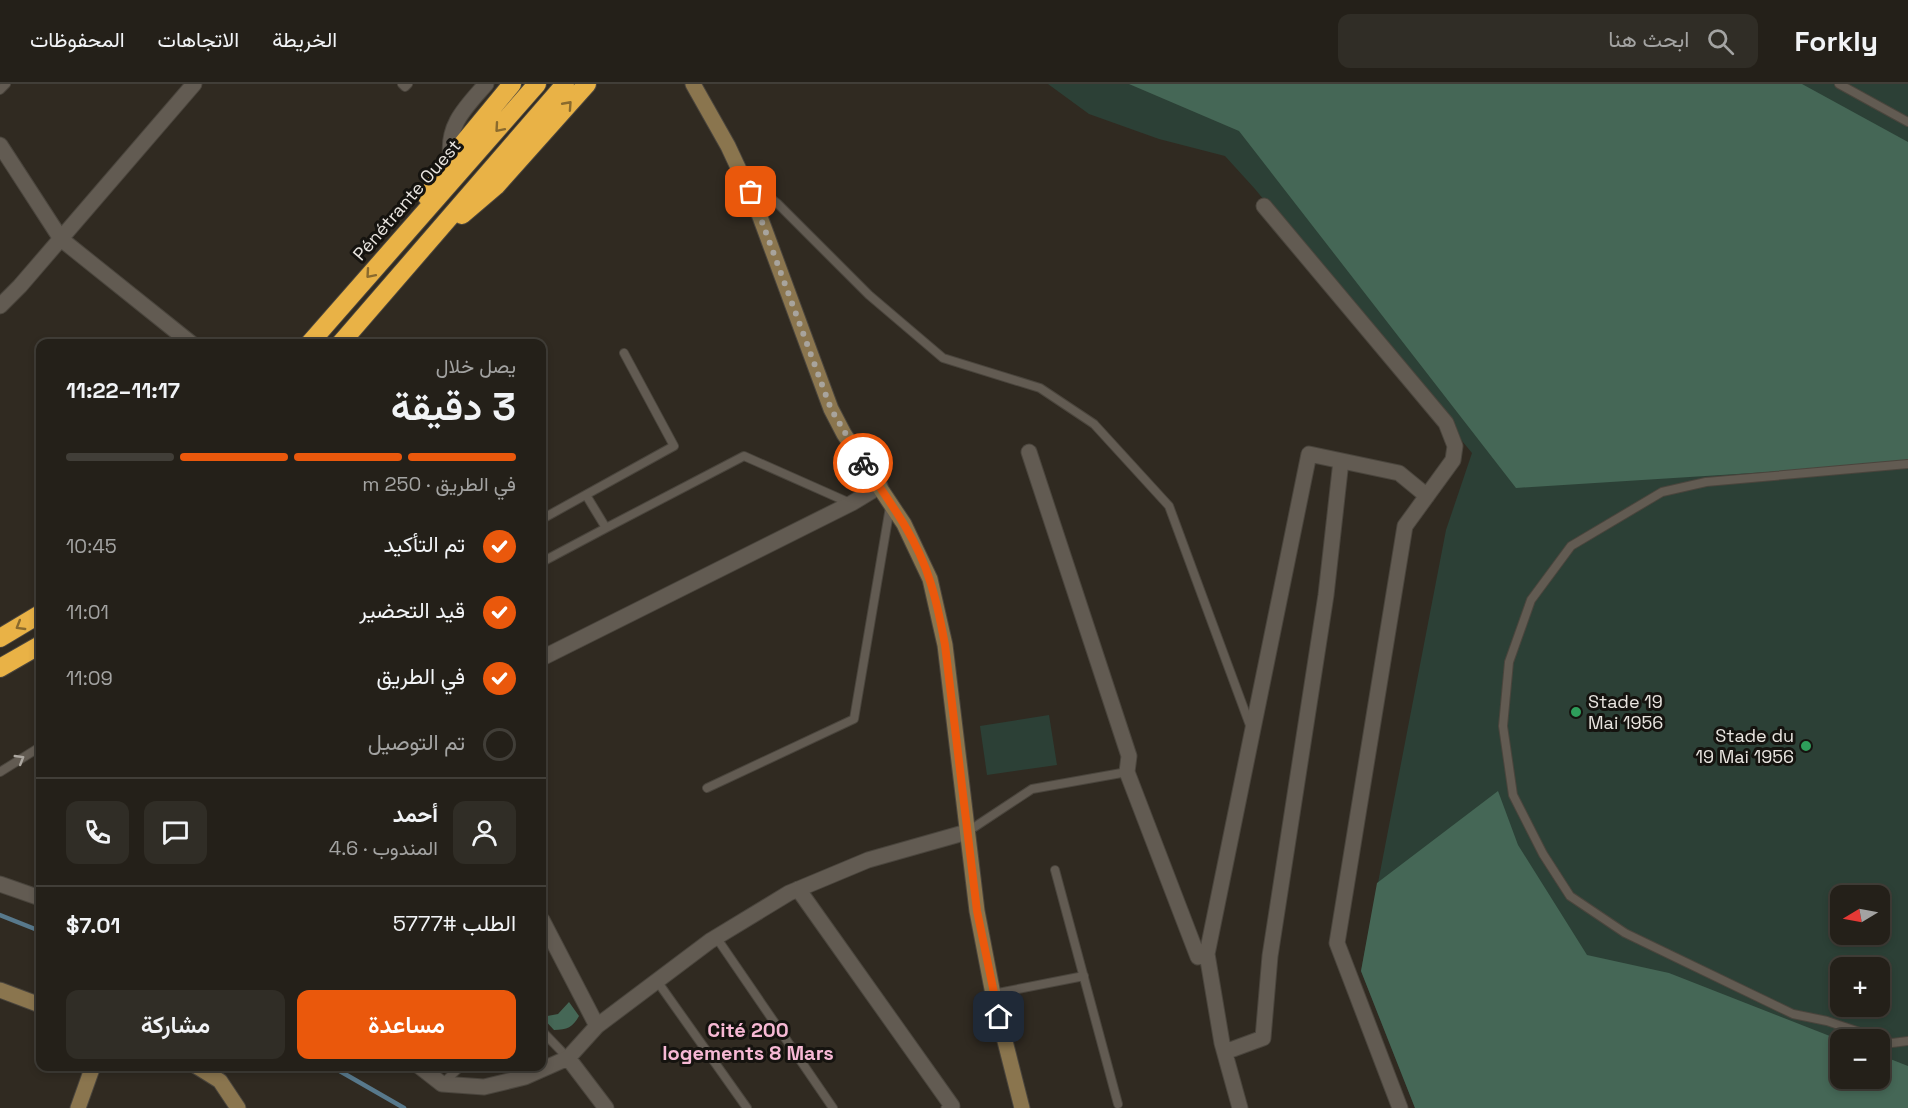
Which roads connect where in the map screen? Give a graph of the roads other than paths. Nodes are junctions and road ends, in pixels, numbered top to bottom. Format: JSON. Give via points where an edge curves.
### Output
{"nodes":[{"id":1,"x":6,"y":84,"type":"edge"},
{"id":2,"x":194,"y":84,"type":"edge"},
{"id":3,"x":402,"y":84,"type":"edge"},
{"id":4,"x":408,"y":84,"type":"edge"},
{"id":5,"x":486,"y":84,"type":"edge"},
{"id":6,"x":512,"y":84,"type":"edge"},
{"id":7,"x":537,"y":84,"type":"edge"},
{"id":8,"x":565,"y":84,"type":"edge"},
{"id":9,"x":586,"y":84,"type":"edge"},
{"id":10,"x":693,"y":84,"type":"edge"},
{"id":11,"x":1839,"y":84,"type":"edge"},
{"id":12,"x":0,"y":90,"type":"edge"},
{"id":13,"x":1908,"y":122,"type":"edge"},
{"id":14,"x":0,"y":145,"type":"edge"},
{"id":15,"x":451,"y":158,"type":"junction"},
{"id":16,"x":745,"y":179,"type":"junction"},
{"id":17,"x":1264,"y":206,"type":"dead end"},
{"id":18,"x":412,"y":226,"type":"junction"},
{"id":19,"x":436,"y":233,"type":"junction"},
{"id":20,"x":61,"y":238,"type":"junction"},
{"id":21,"x":0,"y":306,"type":"edge"},
{"id":22,"x":186,"y":339,"type":"edge"},
{"id":23,"x":313,"y":339,"type":"edge"},
{"id":24,"x":344,"y":339,"type":"edge"},
{"id":25,"x":624,"y":353,"type":"dead end"},
{"id":26,"x":1029,"y":452,"type":"dead end"},
{"id":27,"x":1341,"y":461,"type":"junction"},
{"id":28,"x":1908,"y":464,"type":"edge"},
{"id":29,"x":880,"y":486,"type":"junction"},
{"id":30,"x":586,"y":495,"type":"junction"},
{"id":31,"x":1427,"y":496,"type":"junction"},
{"id":32,"x":852,"y":503,"type":"junction"},
{"id":33,"x":891,"y":504,"type":"junction"},
{"id":34,"x":546,"y":517,"type":"edge"},
{"id":35,"x":606,"y":528,"type":"junction"},
{"id":36,"x":546,"y":560,"type":"edge"},
{"id":37,"x":36,"y":616,"type":"edge"},
{"id":38,"x":0,"y":638,"type":"edge"},
{"id":39,"x":36,"y":647,"type":"edge"},
{"id":40,"x":546,"y":656,"type":"edge"},
{"id":41,"x":0,"y":668,"type":"edge"},
{"id":42,"x":1252,"y":732,"type":"junction"},
{"id":43,"x":36,"y":750,"type":"edge"},
{"id":44,"x":0,"y":772,"type":"edge"},
{"id":45,"x":1127,"y":772,"type":"junction"},
{"id":46,"x":707,"y":788,"type":"dead end"},
{"id":47,"x":967,"y":832,"type":"junction"},
{"id":48,"x":1055,"y":870,"type":"dead end"},
{"id":49,"x":0,"y":884,"type":"edge"},
{"id":50,"x":798,"y":889,"type":"junction"},
{"id":51,"x":36,"y":897,"type":"edge"},
{"id":52,"x":546,"y":928,"type":"edge"},
{"id":53,"x":716,"y":937,"type":"junction"},
{"id":54,"x":1207,"y":954,"type":"junction"},
{"id":55,"x":1084,"y":976,"type":"junction"},
{"id":56,"x":657,"y":981,"type":"junction"},
{"id":57,"x":0,"y":990,"type":"edge"},
{"id":58,"x":993,"y":994,"type":"junction"},
{"id":59,"x":36,"y":1004,"type":"edge"},
{"id":60,"x":597,"y":1026,"type":"junction"},
{"id":61,"x":546,"y":1035,"type":"edge"},
{"id":62,"x":1908,"y":1041,"type":"edge"},
{"id":63,"x":1225,"y":1052,"type":"junction"},
{"id":64,"x":568,"y":1058,"type":"junction"},
{"id":65,"x":546,"y":1068,"type":"edge"},
{"id":66,"x":91,"y":1071,"type":"edge"},
{"id":67,"x":205,"y":1071,"type":"edge"},
{"id":68,"x":425,"y":1071,"type":"edge"},
{"id":69,"x":456,"y":1071,"type":"edge"},
{"id":70,"x":539,"y":1071,"type":"edge"},
{"id":71,"x":442,"y":1084,"type":"junction"},
{"id":72,"x":1118,"y":1104,"type":"dead end"},
{"id":73,"x":1242,"y":1107,"type":"edge"},
{"id":74,"x":78,"y":1108,"type":"edge"},
{"id":75,"x":238,"y":1108,"type":"edge"},
{"id":76,"x":606,"y":1108,"type":"edge"},
{"id":77,"x":747,"y":1108,"type":"edge"},
{"id":78,"x":834,"y":1108,"type":"edge"},
{"id":79,"x":949,"y":1108,"type":"edge"},
{"id":80,"x":1022,"y":1108,"type":"edge"},
{"id":81,"x":1400,"y":1108,"type":"edge"}],
"edges":[{"from":1,"to":12,"type":"lane"},
{"from":2,"to":20,"type":"street"},
{"from":3,"to":4,"type":"lane"},
{"from":5,"to":15,"type":"street","via":[[456,121],[450,139]]},
{"from":6,"to":15,"type":"highway"},
{"from":7,"to":18,"type":"highway","name":"Pénétrante Ouest","one_way":true},
{"from":8,"to":19,"type":"highway"},
{"from":19,"to":9,"type":"highway","one_way":true,"via":[[496,186]]},
{"from":10,"to":16,"type":"main road"},
{"from":11,"to":13,"type":"lane"},
{"from":14,"to":20,"type":"street"},
{"from":15,"to":18,"type":"highway"},
{"from":16,"to":29,"type":"main road","via":[[831,409]]},
{"from":16,"to":42,"type":"lane","via":[[778,204],[868,295],[943,358],[1040,388],[1094,424],[1154,489],[1169,506]]},
{"from":17,"to":31,"type":"street","via":[[1446,423],[1455,446],[1453,460]]},
{"from":18,"to":23,"type":"highway","name":"Pénétrante Ouest","one_way":true},
{"from":19,"to":24,"type":"highway"},
{"from":20,"to":21,"type":"street"},
{"from":20,"to":22,"type":"street"},
{"from":25,"to":30,"type":"lane","via":[[674,446]]},
{"from":26,"to":45,"type":"street","via":[[1129,756]]},
{"from":27,"to":31,"type":"street","via":[[1399,473]]},
{"from":27,"to":42,"type":"street","via":[[1309,454]]},
{"from":27,"to":63,"type":"street","via":[[1326,595],[1270,956],[1263,1038]]},
{"from":28,"to":62,"type":"lane","via":[[1706,482],[1663,492],[1571,546],[1531,600],[1509,662],[1503,726],[1513,795],[1570,896],[1625,933],[1793,1014],[1892,1042]]},
{"from":29,"to":32,"type":"street"},
{"from":29,"to":33,"type":"main road"},
{"from":30,"to":34,"type":"lane"},
{"from":30,"to":35,"type":"lane"},
{"from":31,"to":81,"type":"street","via":[[1405,526],[1337,943]]},
{"from":32,"to":35,"type":"lane","via":[[744,456]]},
{"from":32,"to":40,"type":"street"},
{"from":33,"to":46,"type":"lane","via":[[854,719]]},
{"from":33,"to":47,"type":"main road","via":[[930,579],[938,609]]},
{"from":35,"to":36,"type":"lane"},
{"from":37,"to":38,"type":"highway","one_way":true},
{"from":39,"to":41,"type":"highway"},
{"from":42,"to":54,"type":"street"},
{"from":44,"to":43,"type":"lane","one_way":true},
{"from":45,"to":47,"type":"lane","via":[[1032,789]]},
{"from":45,"to":54,"type":"street","via":[[1198,957]]},
{"from":47,"to":50,"type":"street","via":[[868,860]]},
{"from":47,"to":58,"type":"main road"},
{"from":48,"to":55,"type":"lane"},
{"from":49,"to":51,"type":"street"},
{"from":50,"to":53,"type":"street"},
{"from":50,"to":79,"type":"street","via":[[952,1106]]},
{"from":52,"to":60,"type":"street"},
{"from":53,"to":56,"type":"street"},
{"from":53,"to":78,"type":"lane"},
{"from":54,"to":63,"type":"street"},
{"from":55,"to":58,"type":"lane"},
{"from":55,"to":72,"type":"lane"},
{"from":56,"to":60,"type":"street"},
{"from":56,"to":77,"type":"lane"},
{"from":57,"to":59,"type":"main road"},
{"from":58,"to":80,"type":"main road"},
{"from":60,"to":64,"type":"street"},
{"from":61,"to":64,"type":"lane"},
{"from":63,"to":73,"type":"street"},
{"from":64,"to":65,"type":"street"},
{"from":64,"to":76,"type":"street"},
{"from":66,"to":74,"type":"main road"},
{"from":67,"to":75,"type":"main road","via":[[220,1080]]},
{"from":68,"to":71,"type":"street"},
{"from":69,"to":71,"type":"lane"},
{"from":70,"to":71,"type":"street","via":[[484,1087]]}]}
